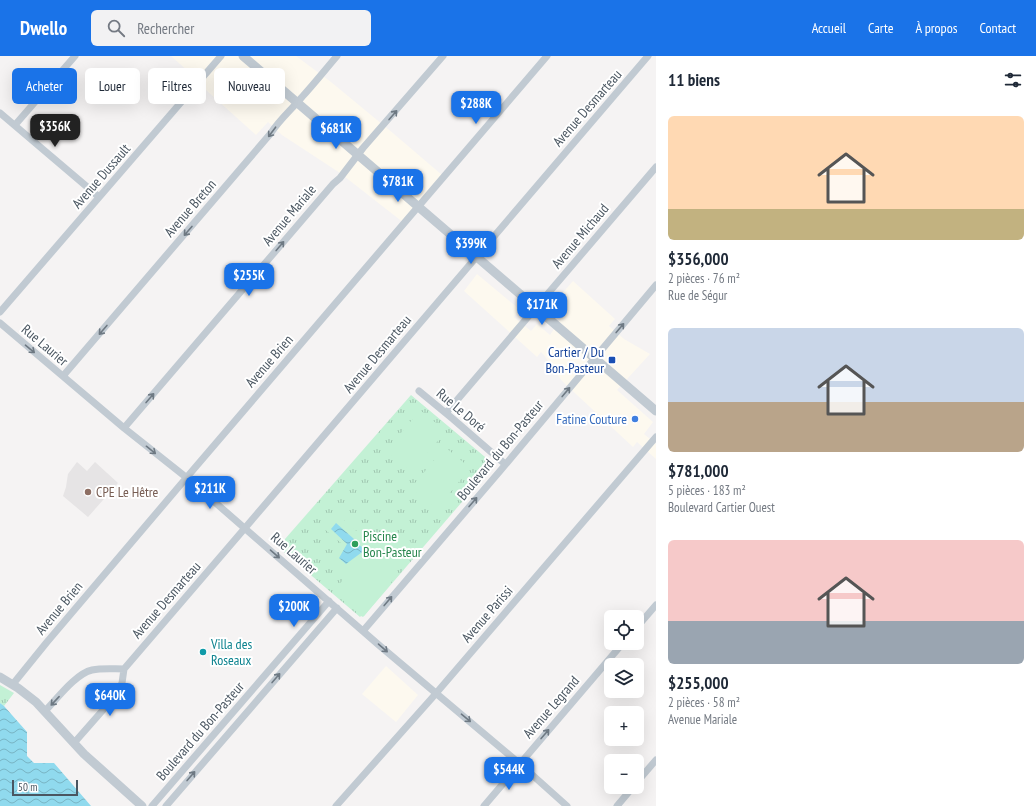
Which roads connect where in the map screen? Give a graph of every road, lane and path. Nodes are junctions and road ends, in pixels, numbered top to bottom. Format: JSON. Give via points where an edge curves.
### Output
{"nodes":[{"id":1,"x":75,"y":56,"type":"edge"},
{"id":2,"x":221,"y":56,"type":"edge"},
{"id":3,"x":243,"y":56,"type":"edge"},
{"id":4,"x":337,"y":56,"type":"edge"},
{"id":5,"x":443,"y":56,"type":"edge"},
{"id":6,"x":547,"y":56,"type":"edge"},
{"id":7,"x":648,"y":56,"type":"edge"},
{"id":8,"x":297,"y":103,"type":"junction"},
{"id":9,"x":0,"y":113,"type":"edge"},
{"id":10,"x":15,"y":125,"type":"junction"},
{"id":11,"x":358,"y":155,"type":"junction"},
{"id":12,"x":656,"y":167,"type":"edge"},
{"id":13,"x":99,"y":198,"type":"junction"},
{"id":14,"x":419,"y":207,"type":"junction"},
{"id":15,"x":477,"y":257,"type":"junction"},
{"id":16,"x":656,"y":285,"type":"edge"},
{"id":17,"x":536,"y":307,"type":"junction"},
{"id":18,"x":0,"y":312,"type":"edge"},
{"id":19,"x":0,"y":323,"type":"edge"},
{"id":20,"x":594,"y":358,"type":"junction"},
{"id":21,"x":63,"y":376,"type":"junction"},
{"id":22,"x":419,"y":391,"type":"dead end"},
{"id":23,"x":656,"y":411,"type":"edge"},
{"id":24,"x":446,"y":413,"type":"junction"},
{"id":25,"x":124,"y":428,"type":"junction"},
{"id":26,"x":656,"y":437,"type":"edge"},
{"id":27,"x":505,"y":464,"type":"junction"},
{"id":28,"x":187,"y":478,"type":"junction"},
{"id":29,"x":245,"y":528,"type":"junction"},
{"id":30,"x":329,"y":601,"type":"junction"},
{"id":31,"x":656,"y":605,"type":"edge"},
{"id":32,"x":337,"y":608,"type":"junction"},
{"id":33,"x":644,"y":619,"type":"edge"},
{"id":34,"x":363,"y":631,"type":"junction"},
{"id":35,"x":617,"y":650,"type":"edge"},
{"id":36,"x":124,"y":669,"type":"junction"},
{"id":37,"x":0,"y":677,"type":"edge"},
{"id":38,"x":13,"y":684,"type":"junction"},
{"id":39,"x":436,"y":693,"type":"junction"},
{"id":40,"x":45,"y":711,"type":"junction"},
{"id":41,"x":74,"y":743,"type":"junction"},
{"id":42,"x":656,"y":760,"type":"edge"},
{"id":43,"x":520,"y":764,"type":"junction"},
{"id":44,"x":644,"y":774,"type":"edge"},
{"id":45,"x":627,"y":794,"type":"edge"},
{"id":46,"x":142,"y":806,"type":"edge"},
{"id":47,"x":152,"y":806,"type":"edge"},
{"id":48,"x":166,"y":806,"type":"edge"},
{"id":49,"x":336,"y":806,"type":"edge"},
{"id":50,"x":484,"y":806,"type":"edge"},
{"id":51,"x":567,"y":806,"type":"edge"},
{"id":52,"x":617,"y":806,"type":"edge"}],
"edges":[{"from":1,"to":10,"type":"street"},
{"from":2,"to":13,"type":"street","name":"Avenue Dussault"},
{"from":3,"to":8,"type":"street"},
{"from":4,"to":8,"type":"street","name":"Avenue Breton"},
{"from":11,"to":5,"type":"street","name":"Avenue Mariale","one_way":true},
{"from":6,"to":14,"type":"street","name":"Avenue Brien"},
{"from":7,"to":15,"type":"street","name":"Avenue Desmarteau"},
{"from":8,"to":11,"type":"street"},
{"from":8,"to":21,"type":"street","name":"Avenue Breton","one_way":true},
{"from":9,"to":10,"type":"street"},
{"from":10,"to":13,"type":"street"},
{"from":11,"to":14,"type":"street"},
{"from":25,"to":11,"type":"street","name":"Avenue Mariale","one_way":true},
{"from":12,"to":17,"type":"street","name":"Avenue Michaud"},
{"from":13,"to":18,"type":"street","name":"Avenue Dussault"},
{"from":14,"to":15,"type":"street"},
{"from":14,"to":28,"type":"street","name":"Avenue Brien"},
{"from":15,"to":17,"type":"street"},
{"from":15,"to":29,"type":"street","name":"Avenue Desmarteau"},
{"from":20,"to":16,"type":"street","name":"Boulevard du Bon-Pasteur","one_way":true},
{"from":17,"to":20,"type":"street"},
{"from":17,"to":24,"type":"street","name":"Avenue Michaud"},
{"from":19,"to":21,"type":"street","name":"Rue Laurier","one_way":true},
{"from":20,"to":23,"type":"street"},
{"from":27,"to":20,"type":"street","name":"Boulevard du Bon-Pasteur","one_way":true},
{"from":21,"to":25,"type":"street","name":"Rue Laurier"},
{"from":22,"to":24,"type":"street","name":"Rue Le Doré"},
{"from":24,"to":27,"type":"street","name":"Rue Le Doré"},
{"from":25,"to":28,"type":"street","name":"Rue Laurier","one_way":true},
{"from":26,"to":39,"type":"street","name":"Avenue Parissi"},
{"from":34,"to":27,"type":"street","name":"Boulevard du Bon-Pasteur","one_way":true},
{"from":28,"to":29,"type":"street","name":"Rue Laurier"},
{"from":28,"to":38,"type":"street","name":"Avenue Brien"},
{"from":29,"to":30,"type":"street","name":"Rue Laurier","one_way":true},
{"from":29,"to":36,"type":"street","name":"Avenue Desmarteau"},
{"from":30,"to":32,"type":"street","name":"Rue Laurier"},
{"from":30,"to":47,"type":"street","name":"Boulevard du Bon-Pasteur"},
{"from":31,"to":33,"type":"street"},
{"from":32,"to":34,"type":"street","name":"Rue Laurier"},
{"from":48,"to":32,"type":"street","name":"Boulevard du Bon-Pasteur","one_way":true},
{"from":34,"to":39,"type":"street","name":"Rue Laurier","one_way":true},
{"from":43,"to":35,"type":"street","name":"Avenue Legrand","one_way":true},
{"from":36,"to":40,"type":"street","one_way":true,"via":[[96,669],[82,674]]},
{"from":36,"to":41,"type":"street","name":"Avenue Desmarteau","via":[[117,694]]},
{"from":37,"to":38,"type":"street"},
{"from":38,"to":40,"type":"street"},
{"from":39,"to":43,"type":"street","name":"Rue Laurier","one_way":true},
{"from":39,"to":49,"type":"street","name":"Avenue Parissi"},
{"from":40,"to":41,"type":"street"},
{"from":41,"to":46,"type":"street"},
{"from":42,"to":44,"type":"street"},
{"from":43,"to":50,"type":"street","name":"Avenue Legrand"},
{"from":43,"to":51,"type":"street","name":"Rue Laurier"},
{"from":45,"to":52,"type":"street"}]}
